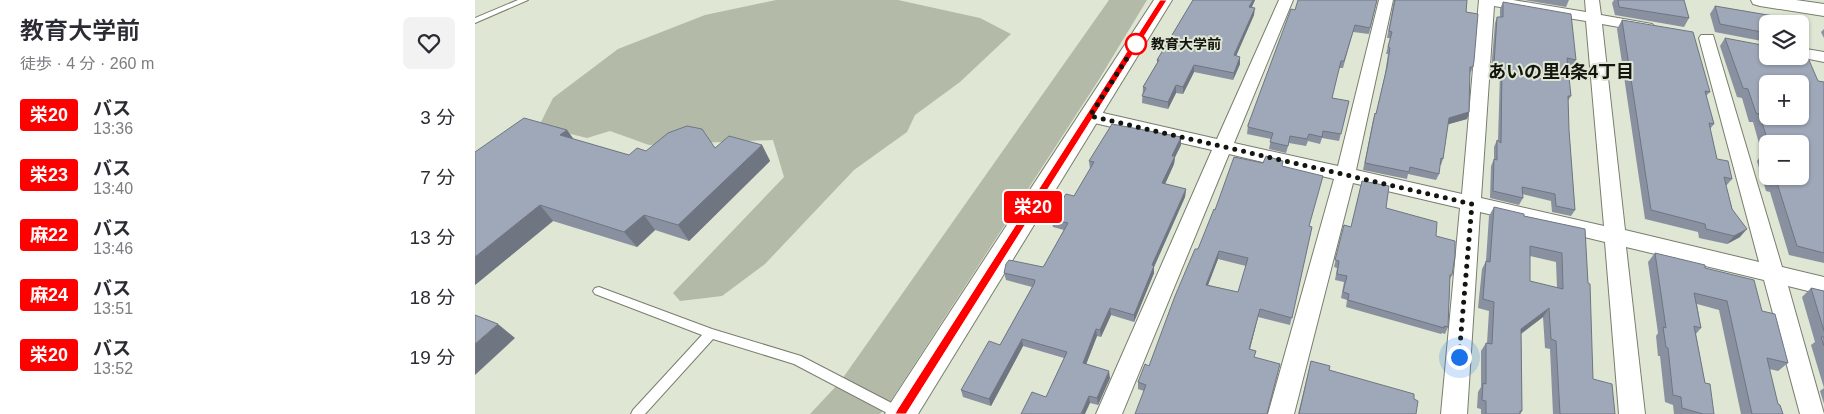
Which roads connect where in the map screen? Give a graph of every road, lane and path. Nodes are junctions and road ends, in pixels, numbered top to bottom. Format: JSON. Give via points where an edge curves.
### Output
{"nodes":[{"id":1,"x":524,"y":0,"type":"edge"},
{"id":2,"x":1163,"y":0,"type":"edge"},
{"id":3,"x":1286,"y":0,"type":"edge"},
{"id":4,"x":1386,"y":0,"type":"edge"},
{"id":5,"x":1487,"y":0,"type":"edge"},
{"id":6,"x":1760,"y":0,"type":"edge"},
{"id":7,"x":1593,"y":9,"type":"edge"},
{"id":8,"x":1824,"y":10,"type":"edge"},
{"id":9,"x":475,"y":21,"type":"edge"},
{"id":10,"x":1660,"y":29,"type":"edge"},
{"id":11,"x":1707,"y":38,"type":"dead end"},
{"id":12,"x":1809,"y":56,"type":"edge"},
{"id":13,"x":1822,"y":60,"type":"edge"},
{"id":14,"x":1090,"y":116,"type":"junction"},
{"id":15,"x":1223,"y":147,"type":"junction"},
{"id":16,"x":1345,"y":175,"type":"junction"},
{"id":17,"x":1472,"y":204,"type":"junction"},
{"id":18,"x":1615,"y":236,"type":"junction"},
{"id":19,"x":1774,"y":274,"type":"junction"},
{"id":20,"x":1824,"y":286,"type":"edge"},
{"id":21,"x":599,"y":291,"type":"dead end"},
{"id":22,"x":711,"y":333,"type":"junction"},
{"id":23,"x":637,"y":414,"type":"edge"},
{"id":24,"x":901,"y":414,"type":"edge"},
{"id":25,"x":1109,"y":414,"type":"edge"},
{"id":26,"x":1281,"y":414,"type":"edge"},
{"id":27,"x":1454,"y":414,"type":"edge"},
{"id":28,"x":1632,"y":414,"type":"edge"},
{"id":29,"x":1813,"y":414,"type":"edge"}],
"edges":[{"from":1,"to":9,"type":"lane"},
{"from":2,"to":14,"type":"street"},
{"from":3,"to":15,"type":"street"},
{"from":4,"to":16,"type":"street"},
{"from":5,"to":7,"type":"street"},
{"from":5,"to":17,"type":"street"},
{"from":6,"to":8,"type":"street"},
{"from":7,"to":10,"type":"street"},
{"from":7,"to":18,"type":"street"},
{"from":11,"to":19,"type":"street"},
{"from":12,"to":13,"type":"street"},
{"from":14,"to":15,"type":"street"},
{"from":14,"to":24,"type":"street"},
{"from":15,"to":16,"type":"street"},
{"from":15,"to":25,"type":"street"},
{"from":16,"to":17,"type":"street"},
{"from":16,"to":26,"type":"street"},
{"from":17,"to":18,"type":"street"},
{"from":17,"to":27,"type":"street"},
{"from":18,"to":19,"type":"street"},
{"from":18,"to":28,"type":"street"},
{"from":19,"to":20,"type":"street"},
{"from":19,"to":29,"type":"street"},
{"from":21,"to":22,"type":"lane"},
{"from":22,"to":23,"type":"lane"},
{"from":22,"to":24,"type":"lane","via":[[797,360]]}]}
